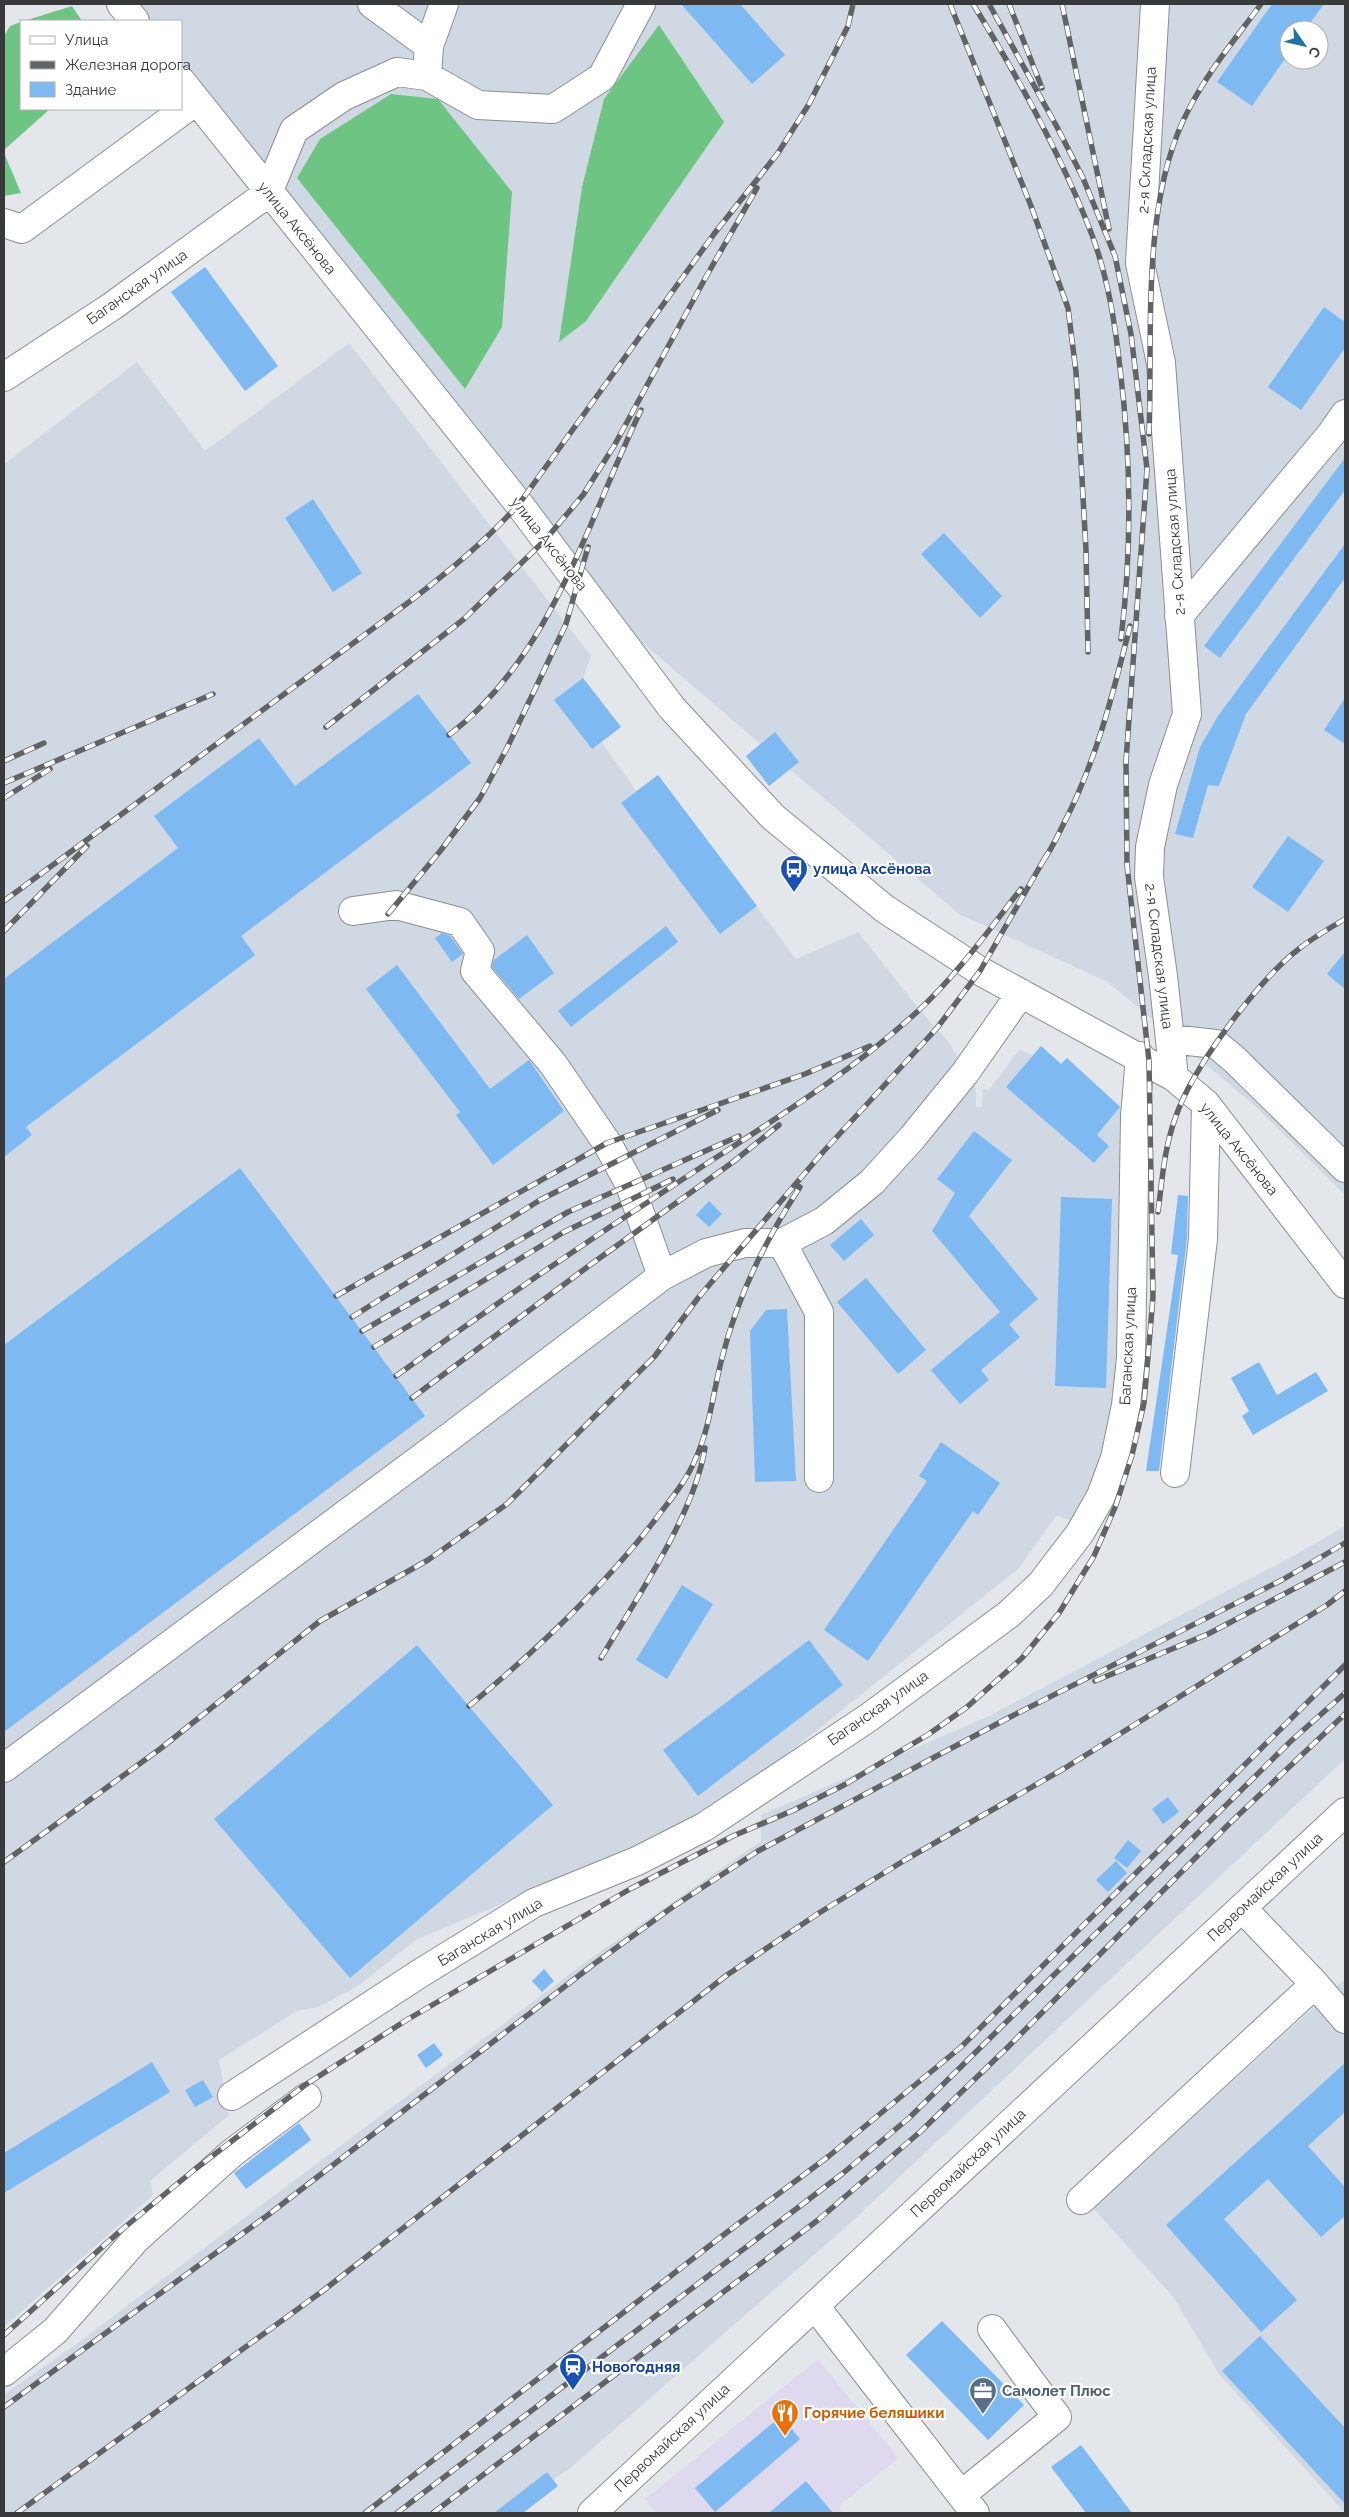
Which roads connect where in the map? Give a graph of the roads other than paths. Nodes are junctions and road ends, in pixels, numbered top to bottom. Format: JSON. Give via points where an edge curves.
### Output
{"nodes":[{"id":1,"x":121,"y":4,"type":"edge"},
{"id":2,"x":372,"y":4,"type":"edge"},
{"id":3,"x":444,"y":4,"type":"edge"},
{"id":4,"x":641,"y":4,"type":"edge"},
{"id":5,"x":1155,"y":4,"type":"edge"},
{"id":6,"x":133,"y":20,"type":"edge"},
{"id":7,"x":429,"y":46,"type":"junction"},
{"id":8,"x":427,"y":76,"type":"junction"},
{"id":9,"x":189,"y":91,"type":"edge"},
{"id":10,"x":166,"y":110,"type":"edge"},
{"id":11,"x":268,"y":193,"type":"junction"},
{"id":12,"x":4,"y":223,"type":"edge"},
{"id":13,"x":4,"y":377,"type":"edge"},
{"id":14,"x":1345,"y":414,"type":"edge"},
{"id":15,"x":1180,"y":616,"type":"junction"},
{"id":16,"x":353,"y":911,"type":"dead end"},
{"id":17,"x":1021,"y":993,"type":"junction"},
{"id":18,"x":1170,"y":1039,"type":"junction"},
{"id":19,"x":1140,"y":1056,"type":"junction"},
{"id":20,"x":1174,"y":1077,"type":"junction"},
{"id":21,"x":1206,"y":1104,"type":"junction"},
{"id":22,"x":1345,"y":1168,"type":"edge"},
{"id":23,"x":782,"y":1243,"type":"junction"},
{"id":24,"x":662,"y":1276,"type":"junction"},
{"id":25,"x":1345,"y":1284,"type":"edge"},
{"id":26,"x":1176,"y":1474,"type":"dead end"},
{"id":27,"x":819,"y":1478,"type":"dead end"},
{"id":28,"x":4,"y":1768,"type":"edge"},
{"id":29,"x":1345,"y":1812,"type":"edge"},
{"id":30,"x":1242,"y":1908,"type":"junction"},
{"id":31,"x":1314,"y":1984,"type":"junction"},
{"id":32,"x":1345,"y":2019,"type":"edge"},
{"id":33,"x":232,"y":2096,"type":"dead end"},
{"id":34,"x":307,"y":2096,"type":"dead end"},
{"id":35,"x":1081,"y":2200,"type":"dead end"},
{"id":36,"x":814,"y":2306,"type":"junction"},
{"id":37,"x":992,"y":2329,"type":"dead end"},
{"id":38,"x":4,"y":2372,"type":"edge"},
{"id":39,"x":968,"y":2504,"type":"edge"},
{"id":40,"x":603,"y":2510,"type":"edge"}],
"edges":[{"from":1,"to":6,"type":"street"},
{"from":2,"to":7,"type":"street"},
{"from":3,"to":7,"type":"street"},
{"from":4,"to":8,"type":"street","via":[[602,77],[554,109],[478,105]]},
{"from":5,"to":15,"type":"street","name":"2-я Складская улица","via":[[1140,264],[1161,363]]},
{"from":7,"to":8,"type":"street"},
{"from":8,"to":11,"type":"street","via":[[397,72],[344,96],[294,130]]},
{"from":9,"to":11,"type":"street","name":"улица Аксёнова"},
{"from":10,"to":12,"type":"street","via":[[22,229]]},
{"from":11,"to":13,"type":"street","name":"Баганская улица","via":[[111,307]]},
{"from":11,"to":17,"type":"street","name":"улица Аксёнова","via":[[519,504],[672,708],[773,817],[885,909],[980,971]]},
{"from":14,"to":15,"type":"street"},
{"from":15,"to":18,"type":"street","name":"2-я Складская улица","via":[[1187,714],[1163,786],[1150,847],[1149,877]]},
{"from":16,"to":24,"type":"street","via":[[396,905],[460,922],[480,951],[475,971],[553,1064],[617,1161],[630,1185]]},
{"from":17,"to":19,"type":"street","name":"улица Аксёнова"},
{"from":17,"to":23,"type":"street","via":[[965,1073],[872,1182],[824,1222]]},
{"from":18,"to":20,"type":"street","name":"2-я Складская улица"},
{"from":18,"to":22,"type":"street","via":[[1216,1044]]},
{"from":19,"to":20,"type":"street","name":"улица Аксёнова"},
{"from":19,"to":33,"type":"street","name":"Баганская улица","via":[[1135,1117],[1131,1358],[1126,1405],[1115,1458],[1101,1496],[1080,1533],[1041,1584],[1009,1614],[868,1718],[704,1827],[637,1861],[534,1903]]},
{"from":20,"to":21,"type":"street","name":"улица Аксёнова"},
{"from":21,"to":25,"type":"street","name":"улица Аксёнова"},
{"from":21,"to":26,"type":"street","via":[[1203,1239]]},
{"from":23,"to":24,"type":"street","via":[[745,1243],[706,1253]]},
{"from":23,"to":27,"type":"street","via":[[819,1312]]},
{"from":24,"to":28,"type":"street"},
{"from":29,"to":30,"type":"street","name":"Первомайская улица"},
{"from":30,"to":31,"type":"street"},
{"from":30,"to":36,"type":"street","name":"Первомайская улица"},
{"from":31,"to":32,"type":"street"},
{"from":31,"to":35,"type":"street"},
{"from":34,"to":38,"type":"street","via":[[232,2153],[136,2239],[55,2331]]},
{"from":36,"to":39,"type":"street"},
{"from":36,"to":40,"type":"street","name":"Первомайская улица"},
{"from":37,"to":39,"type":"street","via":[[1057,2417]]}]}
